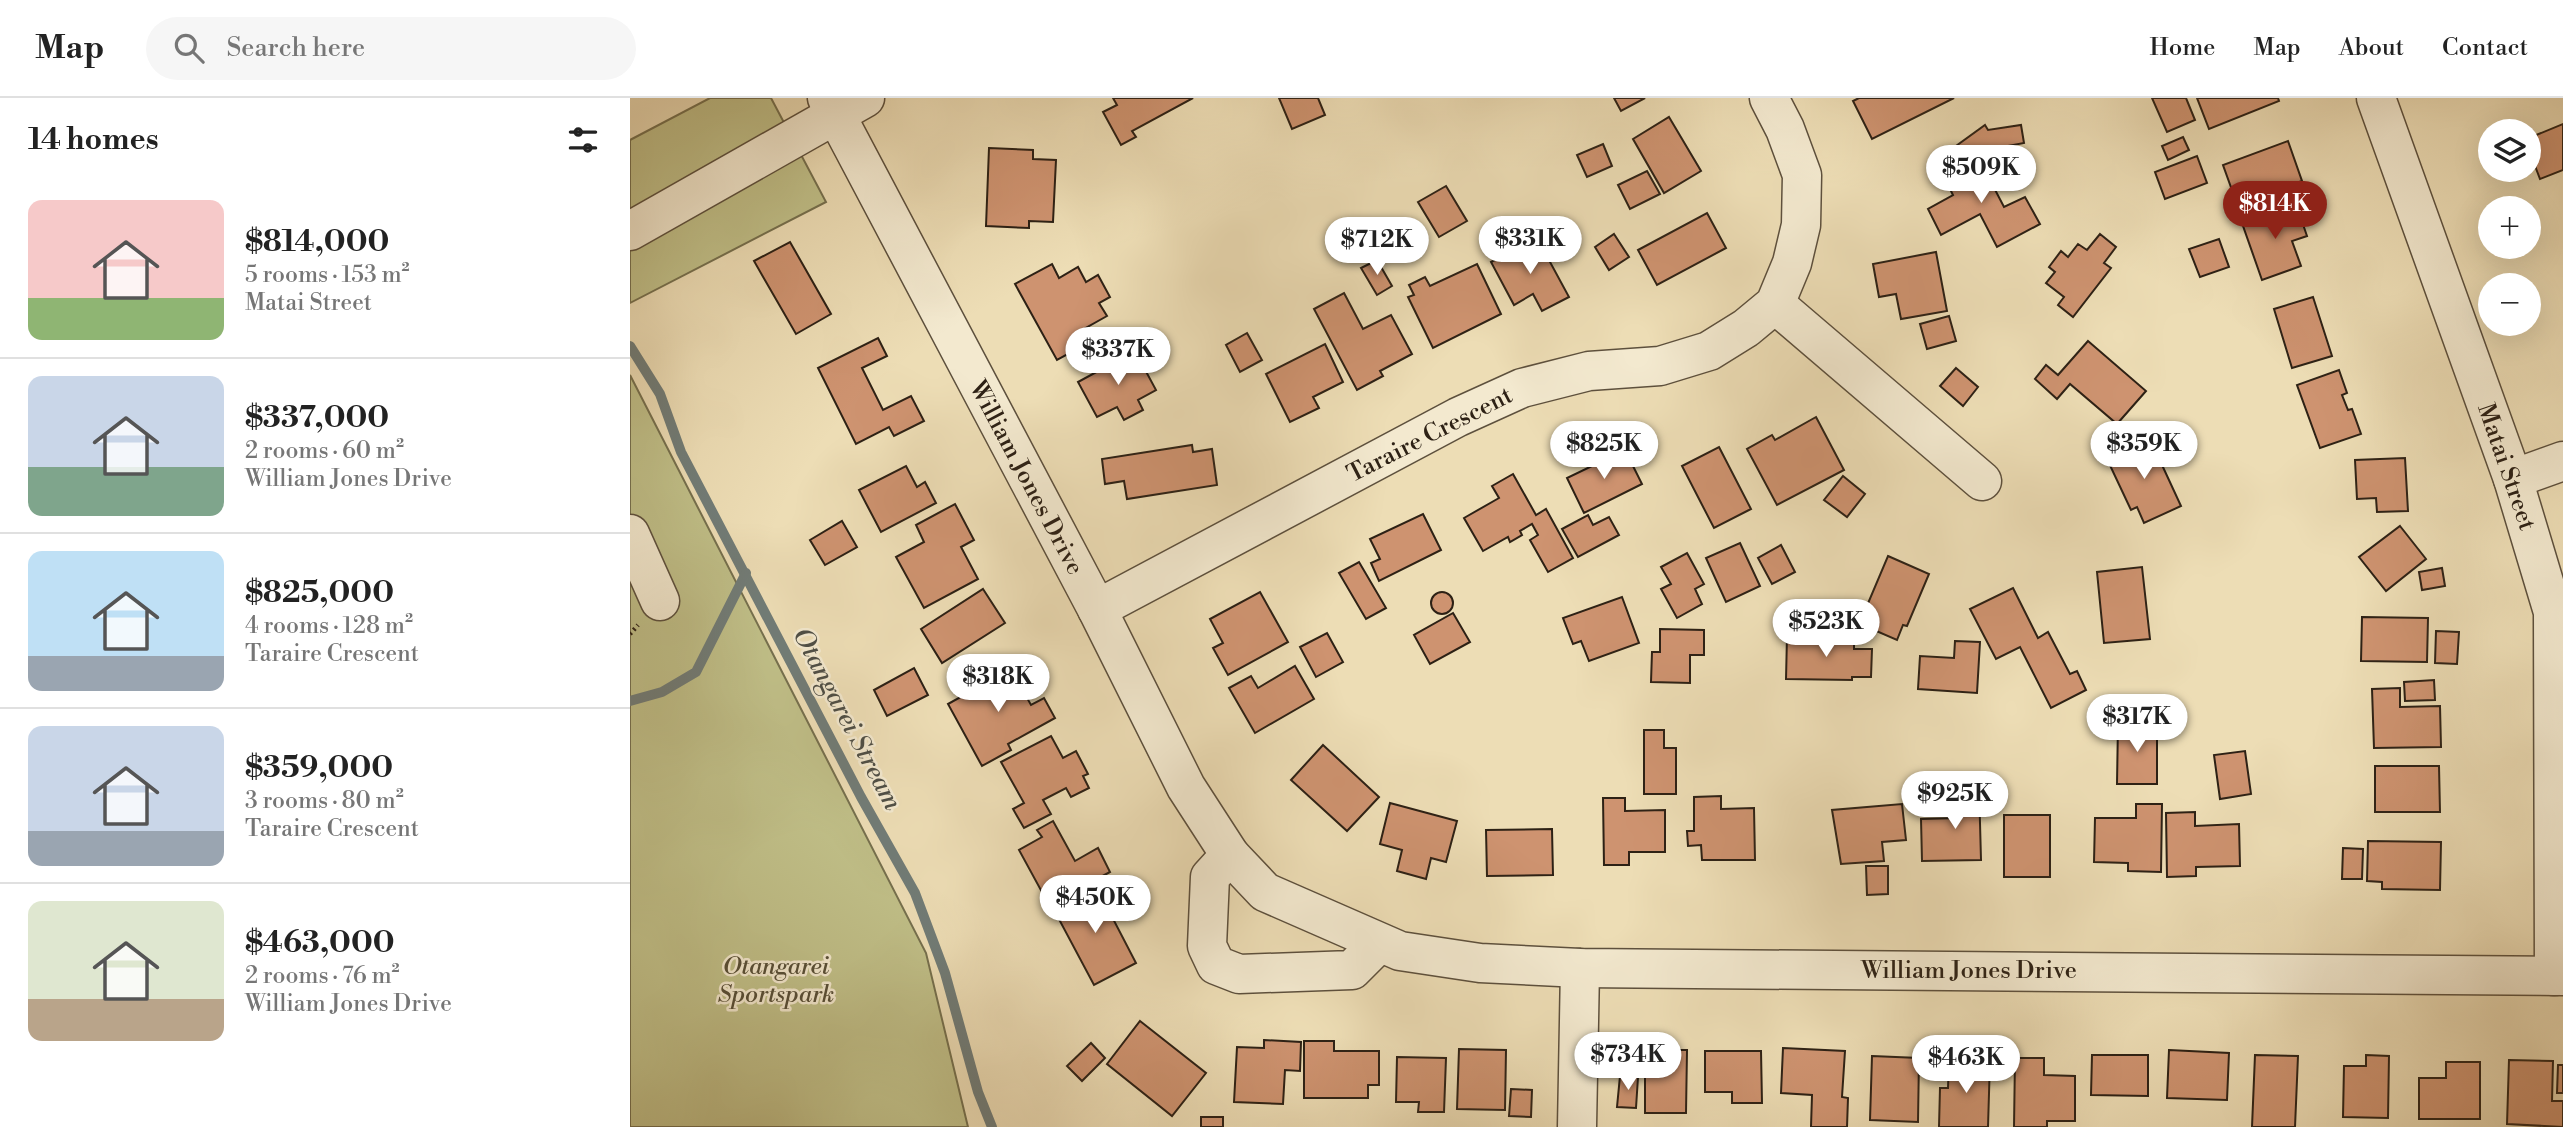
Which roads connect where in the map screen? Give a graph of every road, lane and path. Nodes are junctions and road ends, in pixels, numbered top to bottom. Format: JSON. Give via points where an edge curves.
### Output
{"nodes":[{"id":1,"x":1769,"y":98,"type":"edge"},
{"id":2,"x":2376,"y":98,"type":"edge"},
{"id":3,"x":842,"y":103,"type":"edge"},
{"id":4,"x":630,"y":231,"type":"edge"},
{"id":5,"x":1775,"y":304,"type":"junction"},
{"id":6,"x":2563,"y":461,"type":"edge"},
{"id":7,"x":2512,"y":479,"type":"junction"},
{"id":8,"x":1982,"y":481,"type":"dead end"},
{"id":9,"x":630,"y":534,"type":"edge"},
{"id":10,"x":660,"y":600,"type":"dead end"},
{"id":11,"x":1097,"y":609,"type":"junction"},
{"id":12,"x":1230,"y":855,"type":"junction"},
{"id":13,"x":1378,"y":944,"type":"junction"},
{"id":14,"x":1580,"y":968,"type":"junction"},
{"id":15,"x":2559,"y":976,"type":"edge"},
{"id":16,"x":1577,"y":1127,"type":"edge"}],
"edges":[{"from":1,"to":5,"type":"street","name":"Taraire Crescent","via":[[1802,175],[1801,225]]},
{"from":2,"to":7,"type":"street","name":"Matai Street"},
{"from":3,"to":4,"type":"street"},
{"from":3,"to":11,"type":"street","name":"William Jones Drive"},
{"from":5,"to":8,"type":"street"},
{"from":5,"to":11,"type":"street","name":"Taraire Crescent","via":[[1709,351],[1660,366],[1588,371],[1522,388],[1458,417]]},
{"from":6,"to":7,"type":"street"},
{"from":7,"to":15,"type":"street","name":"Matai Street","via":[[2553,612]]},
{"from":9,"to":10,"type":"street"},
{"from":11,"to":12,"type":"street","name":"William Jones Drive","via":[[1186,787]]},
{"from":12,"to":13,"type":"street","name":"William Jones Drive","via":[[1265,892]]},
{"from":12,"to":13,"type":"street","via":[[1210,877],[1206,946],[1216,965],[1239,974],[1352,970]]},
{"from":13,"to":14,"type":"street","name":"William Jones Drive","via":[[1480,963]]},
{"from":14,"to":15,"type":"street","name":"William Jones Drive"},
{"from":14,"to":16,"type":"street"}]}
